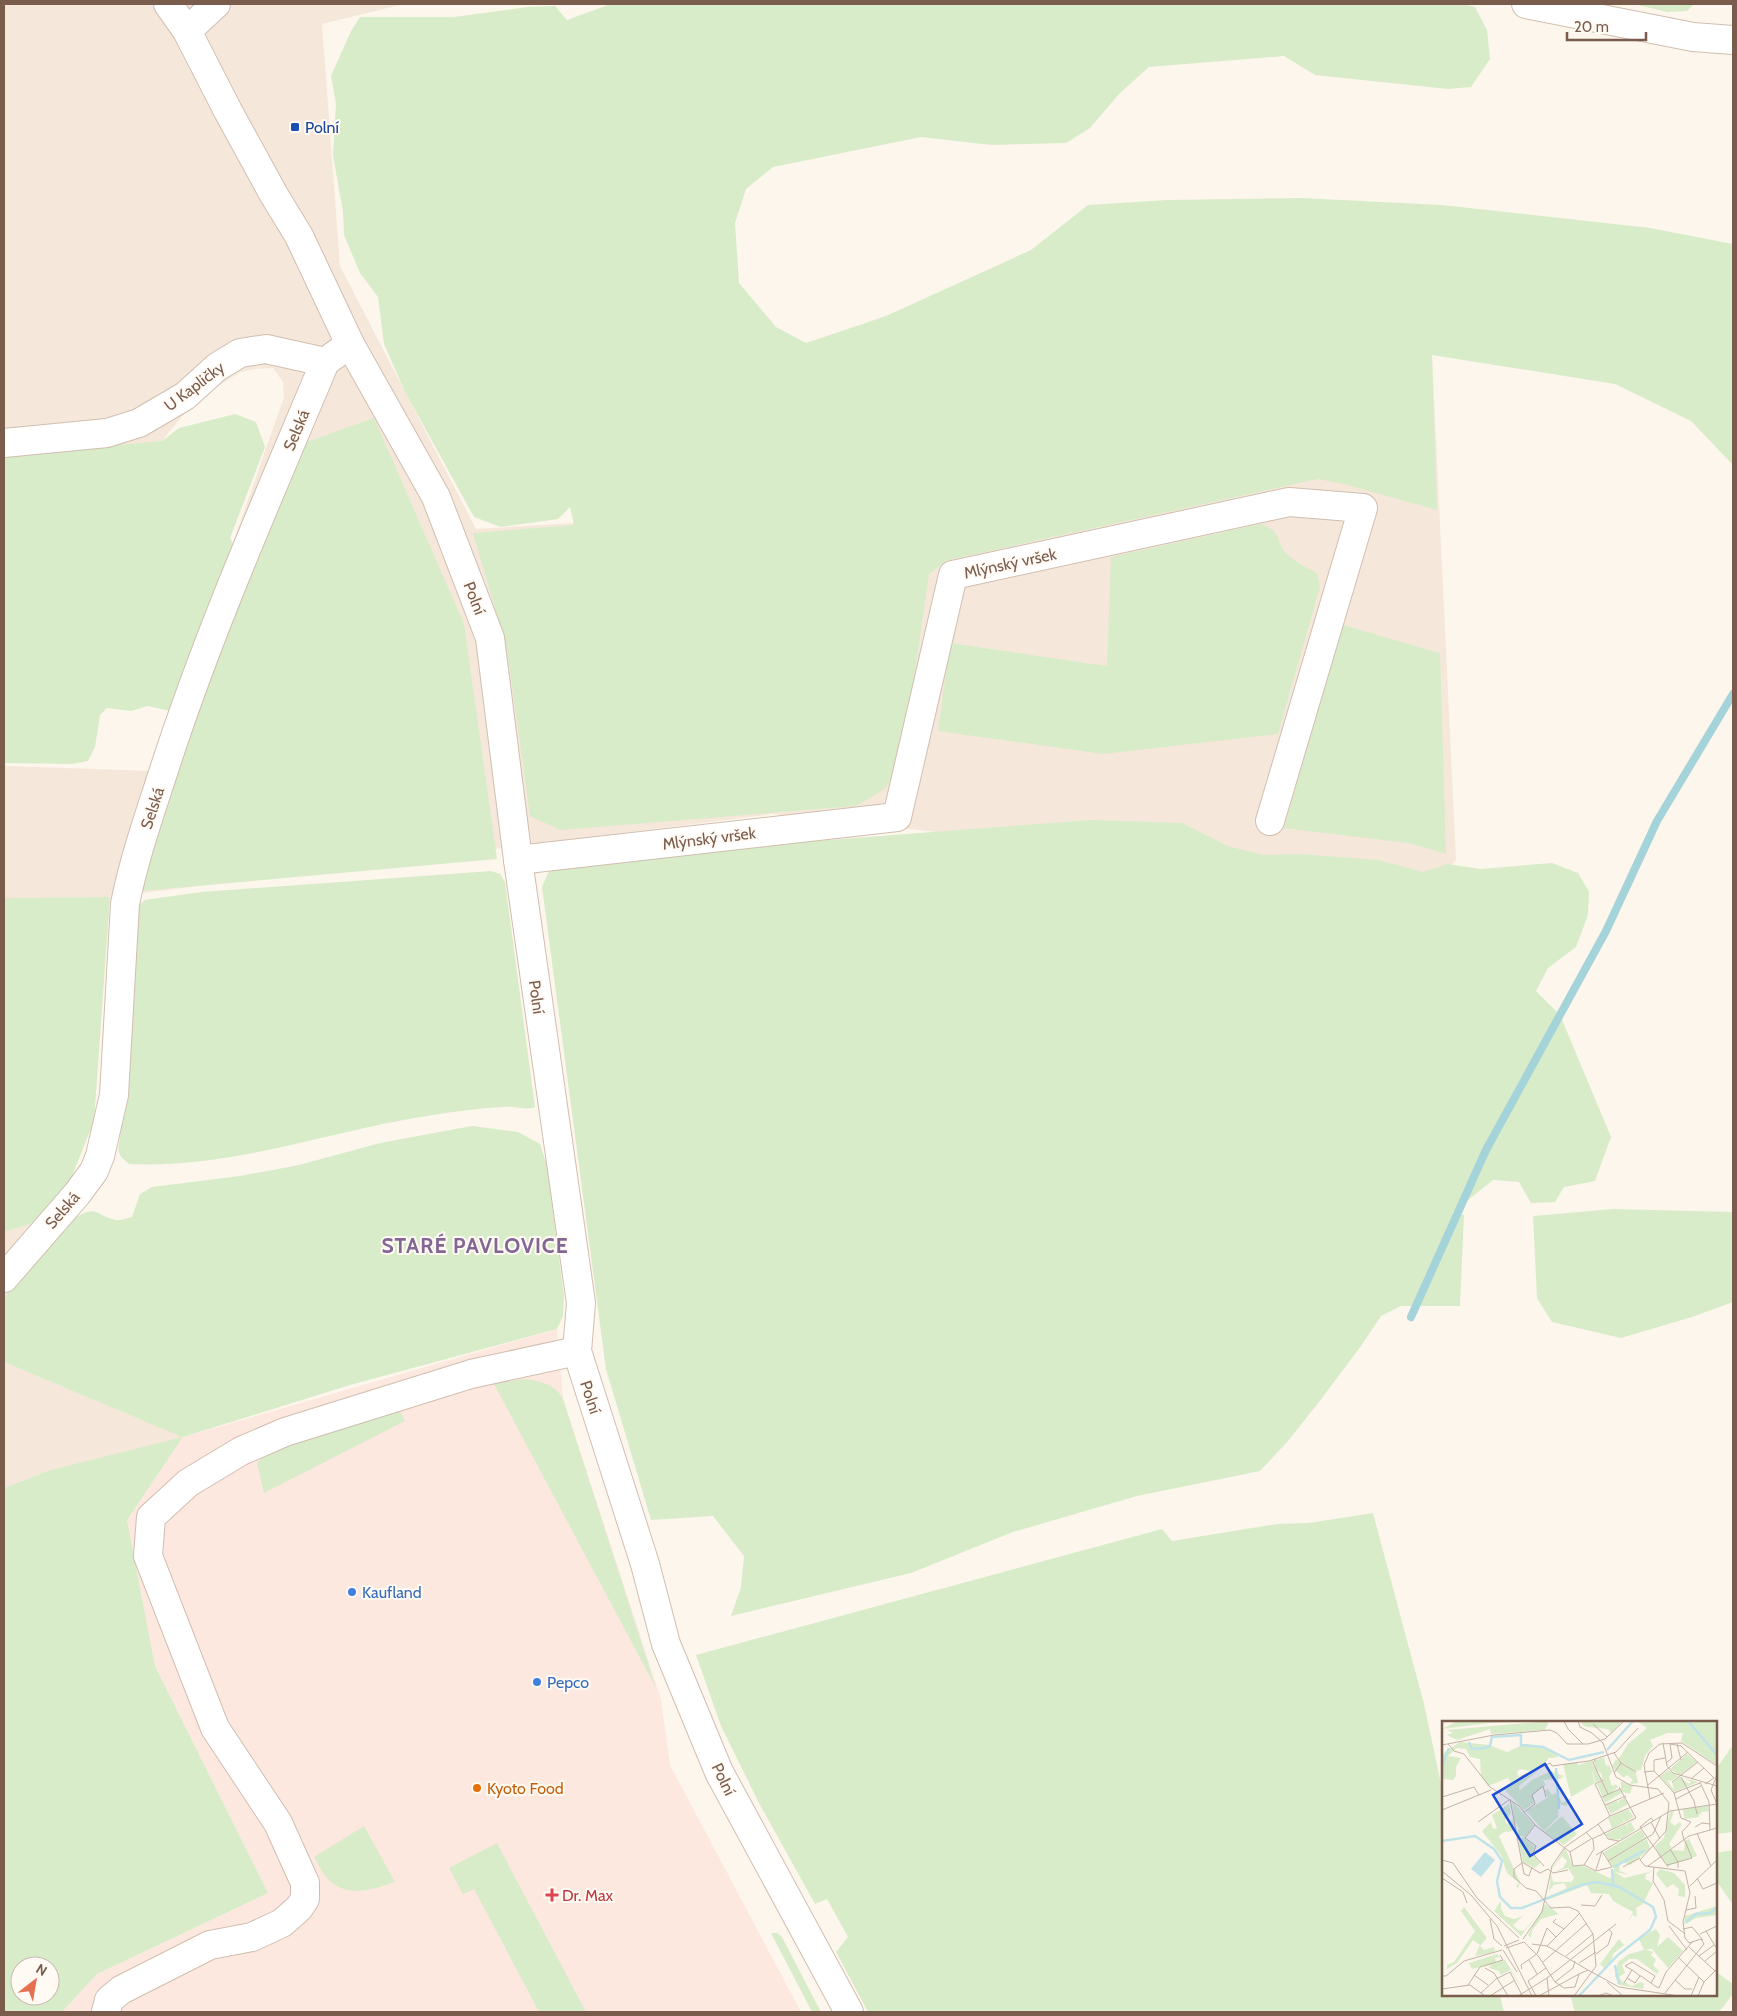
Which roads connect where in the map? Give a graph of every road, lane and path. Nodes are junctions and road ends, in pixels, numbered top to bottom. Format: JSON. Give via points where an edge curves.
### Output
{"nodes":[{"id":1,"x":168,"y":4,"type":"edge"},
{"id":2,"x":216,"y":4,"type":"edge"},
{"id":3,"x":1526,"y":4,"type":"edge"},
{"id":4,"x":187,"y":31,"type":"junction"},
{"id":5,"x":1733,"y":40,"type":"edge"},
{"id":6,"x":350,"y":344,"type":"junction"},
{"id":7,"x":325,"y":362,"type":"junction"},
{"id":8,"x":4,"y":443,"type":"edge"},
{"id":9,"x":1270,"y":821,"type":"dead end"},
{"id":10,"x":518,"y":860,"type":"junction"},
{"id":11,"x":4,"y":1278,"type":"edge"},
{"id":12,"x":577,"y":1351,"type":"junction"},
{"id":13,"x":106,"y":2012,"type":"edge"},
{"id":14,"x":850,"y":2012,"type":"edge"}],
"edges":[{"from":1,"to":4,"type":"street","name":"Polní"},
{"from":2,"to":4,"type":"street"},
{"from":3,"to":5,"type":"street","via":[[1693,37]]},
{"from":4,"to":6,"type":"street","name":"Polní","via":[[232,119],[299,236]]},
{"from":6,"to":7,"type":"street"},
{"from":6,"to":10,"type":"street","name":"Polní","via":[[436,497],[490,638]]},
{"from":7,"to":8,"type":"street","name":"U Kapličky","via":[[266,349],[240,353],[217,367],[185,396],[139,423],[107,433]]},
{"from":7,"to":11,"type":"street","name":"Selská","via":[[230,587],[182,714],[131,874],[125,904],[114,1095],[100,1156],[94,1171],[77,1194]]},
{"from":9,"to":10,"type":"street","name":"Mlýnský vršek","via":[[1363,508],[1289,502],[953,575],[897,817]]},
{"from":10,"to":12,"type":"street","name":"Polní","via":[[581,1303]]},
{"from":12,"to":13,"type":"street","via":[[471,1374],[285,1432],[241,1451],[188,1484],[151,1517],[148,1556],[215,1728],[278,1823],[305,1883],[306,1899],[274,1927],[252,1937],[210,1945],[121,1990],[109,2000]]},
{"from":12,"to":14,"type":"street","name":"Polní","via":[[645,1564],[666,1644],[719,1772]]}]}
